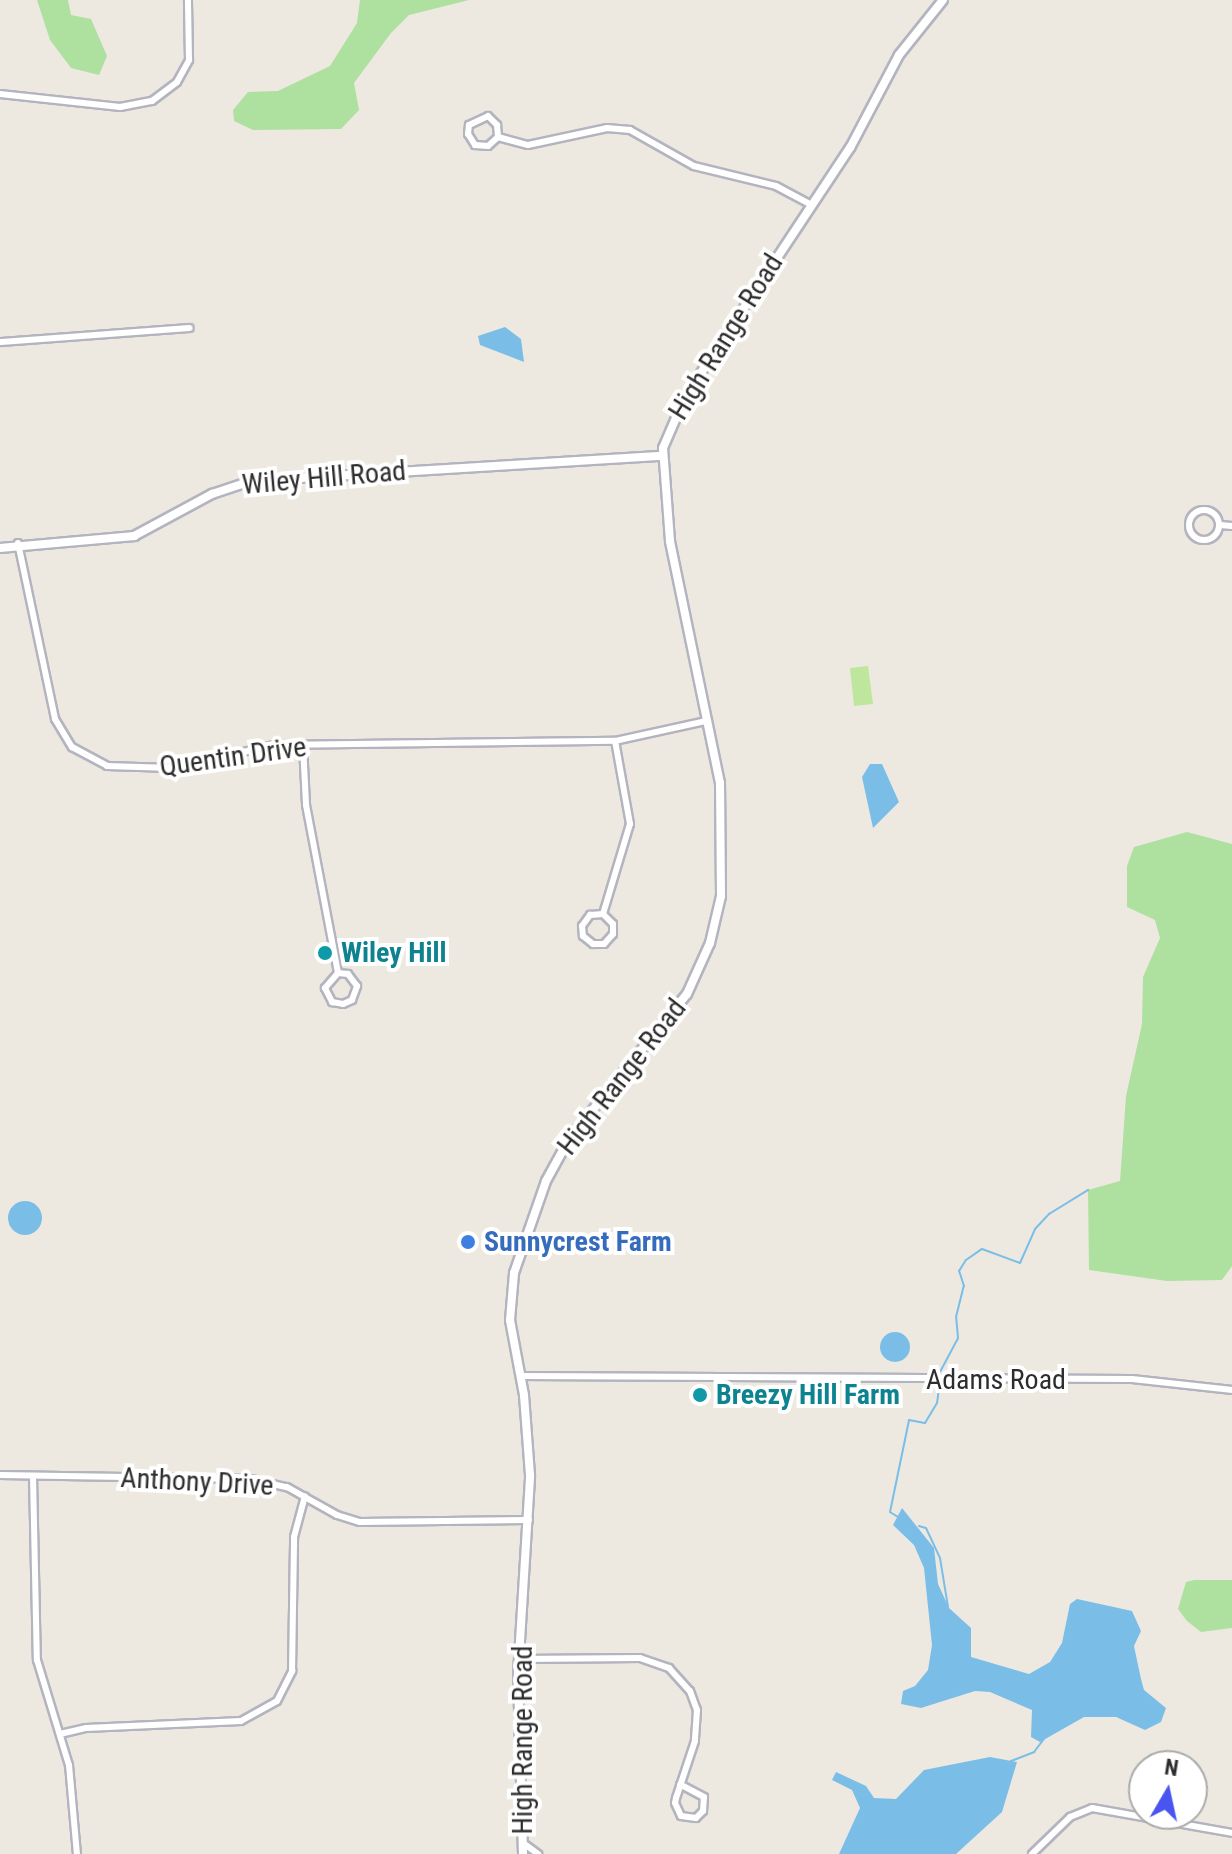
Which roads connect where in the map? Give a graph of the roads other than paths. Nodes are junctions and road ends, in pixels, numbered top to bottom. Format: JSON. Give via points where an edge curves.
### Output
{"nodes":[{"id":1,"x":188,"y":0,"type":"edge"},
{"id":2,"x":943,"y":0,"type":"edge"},
{"id":3,"x":0,"y":94,"type":"edge"},
{"id":4,"x":498,"y":137,"type":"junction"},
{"id":5,"x":810,"y":204,"type":"junction"},
{"id":6,"x":189,"y":328,"type":"dead end"},
{"id":7,"x":0,"y":342,"type":"edge"},
{"id":8,"x":662,"y":456,"type":"junction"},
{"id":9,"x":1220,"y":525,"type":"junction"},
{"id":10,"x":1232,"y":526,"type":"edge"},
{"id":11,"x":18,"y":543,"type":"junction"},
{"id":12,"x":0,"y":548,"type":"edge"},
{"id":13,"x":706,"y":721,"type":"junction"},
{"id":14,"x":615,"y":741,"type":"junction"},
{"id":15,"x":303,"y":745,"type":"junction"},
{"id":16,"x":603,"y":914,"type":"junction"},
{"id":17,"x":338,"y":973,"type":"junction"},
{"id":18,"x":520,"y":1376,"type":"junction"},
{"id":19,"x":1232,"y":1390,"type":"edge"},
{"id":20,"x":0,"y":1475,"type":"edge"},
{"id":21,"x":33,"y":1476,"type":"junction"},
{"id":22,"x":305,"y":1496,"type":"junction"},
{"id":23,"x":529,"y":1520,"type":"junction"},
{"id":24,"x":519,"y":1659,"type":"junction"},
{"id":25,"x":60,"y":1734,"type":"junction"},
{"id":26,"x":680,"y":1784,"type":"junction"},
{"id":27,"x":1232,"y":1833,"type":"edge"},
{"id":28,"x":523,"y":1843,"type":"junction"},
{"id":29,"x":77,"y":1854,"type":"edge"},
{"id":30,"x":523,"y":1854,"type":"edge"},
{"id":31,"x":538,"y":1854,"type":"edge"},
{"id":32,"x":1032,"y":1854,"type":"edge"}],
"edges":[{"from":1,"to":3,"type":"street","via":[[189,60],[172,88],[152,101],[120,107]]},
{"from":2,"to":5,"type":"street","name":"High Range Road","via":[[899,55],[850,148]]},
{"from":4,"to":4,"type":"street","via":[[491,118],[478,116],[469,125],[469,138],[478,146],[488,146]]},
{"from":4,"to":5,"type":"street","via":[[528,145],[607,128],[630,130],[694,166],[776,186]]},
{"from":5,"to":8,"type":"street","name":"High Range Road","via":[[677,410]]},
{"from":6,"to":7,"type":"street"},
{"from":8,"to":11,"type":"street","name":"Wiley Hill Road","via":[[253,481],[221,490],[126,539]]},
{"from":8,"to":13,"type":"street","name":"High Range Road","via":[[670,541]]},
{"from":9,"to":9,"type":"street","via":[[1214,513],[1205,510],[1193,515],[1189,524],[1193,536],[1205,541]]},
{"from":9,"to":10,"type":"street"},
{"from":11,"to":12,"type":"street","name":"Wiley Hill Road"},
{"from":11,"to":15,"type":"street","name":"Quentin Drive","via":[[53,711],[62,734],[79,752],[107,766],[164,768],[258,747]]},
{"from":13,"to":14,"type":"street","name":"Quentin Drive"},
{"from":13,"to":18,"type":"street","name":"High Range Road","via":[[723,816],[723,880],[715,927],[678,1008],[598,1100],[546,1181],[511,1288]]},
{"from":14,"to":15,"type":"street","name":"Quentin Drive"},
{"from":14,"to":16,"type":"street","via":[[630,824]]},
{"from":15,"to":17,"type":"street","via":[[307,816]]},
{"from":16,"to":16,"type":"street","via":[[613,924],[611,937],[604,944],[590,943],[583,936],[583,922]]},
{"from":17,"to":17,"type":"street","via":[[326,983],[326,994],[343,1004],[352,1000],[357,986],[352,977]]},
{"from":18,"to":19,"type":"street","name":"Adams Road","via":[[1123,1378]]},
{"from":18,"to":23,"type":"street","name":"High Range Road","via":[[528,1427]]},
{"from":20,"to":21,"type":"street","name":"Anthony Drive"},
{"from":21,"to":22,"type":"street","name":"Anthony Drive","via":[[251,1479]]},
{"from":21,"to":25,"type":"street","via":[[37,1660]]},
{"from":22,"to":23,"type":"street","name":"Anthony Drive","via":[[360,1522]]},
{"from":22,"to":25,"type":"street","via":[[294,1537],[293,1660],[277,1701],[241,1721],[86,1728]]},
{"from":23,"to":24,"type":"street","name":"High Range Road"},
{"from":24,"to":26,"type":"street","via":[[640,1658],[669,1668],[690,1691],[698,1720]]},
{"from":24,"to":28,"type":"street","name":"High Range Road"},
{"from":25,"to":29,"type":"street","via":[[72,1780]]},
{"from":26,"to":26,"type":"street","via":[[675,1808],[686,1818],[696,1818],[704,1797]]},
{"from":27,"to":32,"type":"street","via":[[1109,1809],[1084,1810]]},
{"from":28,"to":30,"type":"street","name":"High Range Road"},
{"from":28,"to":31,"type":"street"}]}
